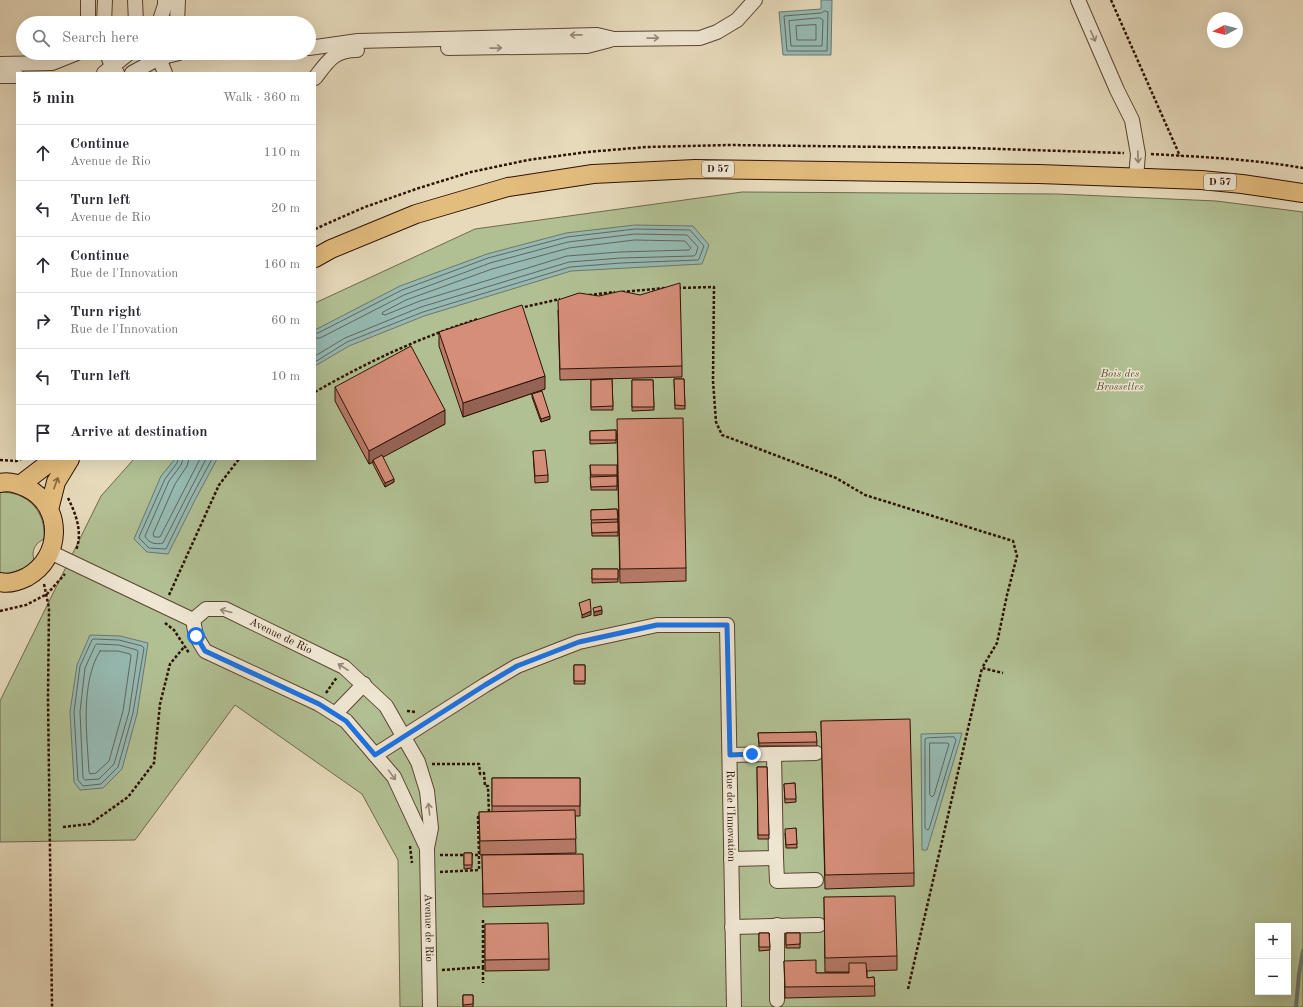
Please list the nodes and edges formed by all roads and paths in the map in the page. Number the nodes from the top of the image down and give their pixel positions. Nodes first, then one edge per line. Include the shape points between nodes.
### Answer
1 (88, 0) edge
2 (105, 0) edge
3 (135, 0) edge
4 (164, 0) edge
5 (178, 0) edge
6 (755, 0) edge
7 (1078, 0) edge
8 (1111, 0) edge
9 (89, 16) edge
10 (104, 16) edge
11 (136, 16) edge
12 (161, 16) edge
13 (177, 16) edge
14 (614, 39) junction
15 (316, 47) edge
16 (60, 60) edge
17 (109, 60) edge
18 (122, 60) edge
19 (153, 60) edge
20 (161, 60) edge
21 (0, 64) edge
22 (111, 71) edge
23 (134, 72) edge
24 (165, 72) edge
25 (0, 76) edge
26 (16, 76) edge
27 (316, 77) edge
28 (1180, 156) dead end
29 (1136, 178) junction
30 (1303, 193) edge
31 (316, 257) edge
32 (667, 288) edge
33 (675, 288) edge
34 (583, 296) edge
35 (561, 299) edge
36 (516, 309) edge
37 (480, 319) edge
38 (316, 391) edge
39 (0, 460) edge
40 (18, 460) edge
41 (52, 460) edge
42 (69, 460) edge
43 (238, 460) edge
44 (6, 483) edge
45 (66, 494) dead end
46 (49, 510) junction
47 (50, 552) junction
48 (74, 554) dead end
49 (35, 572) junction
50 (67, 572) dead end
51 (1, 584) edge
52 (47, 594) junction
53 (169, 595) dead end
54 (0, 611) edge
55 (161, 620) dead end
56 (193, 620) junction
57 (184, 647) junction
58 (189, 653) dead end
59 (344, 666) junction
60 (982, 668) junction
61 (1003, 673) dead end
62 (364, 684) junction
63 (319, 704) junction
64 (335, 714) junction
65 (404, 737) junction
66 (816, 753) dead end
67 (774, 754) junction
68 (375, 755) junction
69 (730, 755) junction
70 (430, 764) dead end
71 (63, 827) dead end
72 (410, 845) dead end
73 (427, 848) junction
74 (440, 855) dead end
75 (479, 855) junction
76 (776, 858) junction
77 (731, 859) junction
78 (413, 866) dead end
79 (440, 872) dead end
80 (816, 880) dead end
81 (483, 920) dead end
82 (776, 925) junction
83 (819, 925) dead end
84 (732, 927) junction
85 (483, 967) junction
86 (441, 970) dead end
87 (483, 983) dead end
88 (908, 988) dead end
89 (777, 1000) dead end
90 (52, 1007) edge
91 (430, 1007) edge
92 (734, 1007) edge

1 - 9 street
2 - 10 street
3 - 11 street
4 - 12 street
5 - 13 street
14 -> 6 street via 700,38 717,32 737,20
7 -> 29 street via 1132,120 1138,154
8 - 28 path
14 -> 15 street via 597,35 358,41
27 -> 14 street via 330,57 348,50 587,46
16 - 21 street via 52,63
17 - 22 street
18 - 22 street
19 - 23 street
20 - 24 street
25 - 26 street
29 - 30 main road, D 57 via 1242,184
29 - 31 main road, D 57 via 703,169 593,174 508,187 416,214
32 - 34 path
33 - 60 path via 714,287 713,381 716,422 722,435 836,478 865,495 1013,541 1017,556 997,643
35 - 36 path
37 - 38 path via 389,353
39 - 40 path
41 - 44 main road
46 -> 42 main road via 56,482
43 - 53 path via 220,485
44 - 46 main road via 32,490
45 - 48 path via 78,521 79,542
46 - 47 main road via 54,526 54,544
47 - 49 main road via 47,560
47 - 56 street
49 - 51 main road via 20,580
49 - 52 path via 44,582
50 - 52 path
52 - 54 path via 26,605
52 - 90 path
55 - 57 path via 174,630
59 -> 56 street, Avenue de Rio via 225,609 206,609
56 - 63 street, Avenue de Rio via 196,636 205,651
57 - 58 path
57 - 71 path via 170,664 160,704 154,763 128,796 90,824
59 - 62 street, Avenue de Rio
59 - 63 path
60 - 61 path
60 - 88 path
62 - 64 street
62 - 65 street, Avenue de Rio via 386,706
63 - 64 street, Avenue de Rio
64 - 68 street, Avenue de Rio via 346,721
65 - 68 street
65 - 69 street, Rue de l'Innovation via 517,666 579,642 657,625 727,625
73 -> 65 street, Avenue de Rio via 431,828 427,791 418,762
66 - 67 street
67 - 69 street
67 - 76 street
68 -> 73 street, Avenue de Rio via 394,777
69 - 77 street, Rue de l'Innovation
70 - 75 path via 479,764 480,774 484,773 485,786 488,786 489,816 478,817
72 - 78 path
73 - 91 street, Avenue de Rio
74 - 75 path
75 - 79 path via 479,870
76 - 77 street
76 - 80 street via 777,881
77 - 84 street, Rue de l'Innovation
81 - 85 path
82 - 83 street
82 - 84 street
82 - 89 street
84 - 92 street, Rue de l'Innovation
85 - 86 path
85 - 87 path

